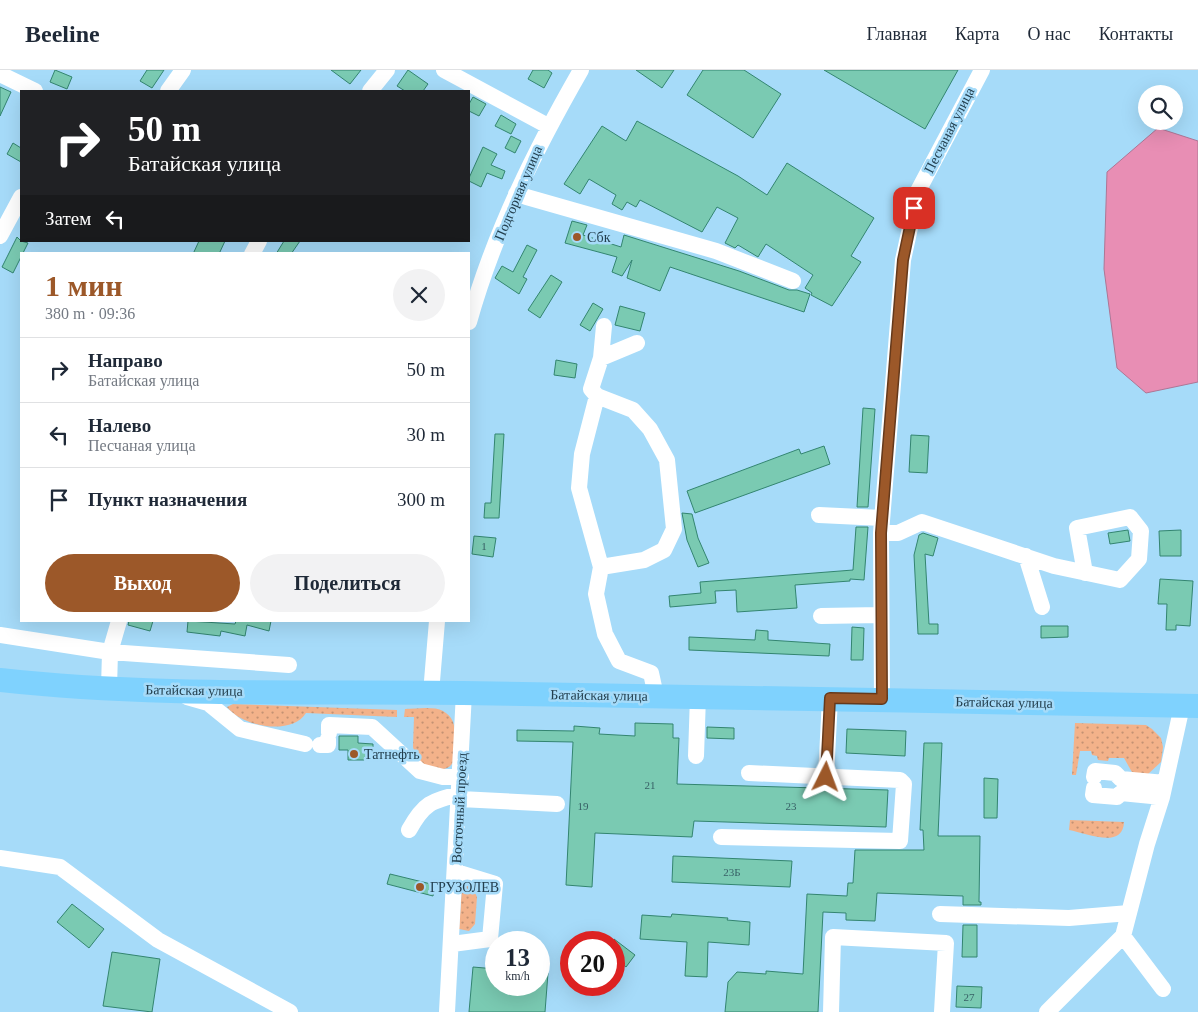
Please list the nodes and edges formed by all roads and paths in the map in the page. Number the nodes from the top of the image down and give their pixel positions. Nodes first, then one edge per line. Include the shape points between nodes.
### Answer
1 (183, 70) edge
2 (387, 70) edge
3 (444, 70) edge
4 (581, 70) edge
5 (982, 70) edge
6 (0, 74) edge
7 (33, 90) edge
8 (169, 90) edge
9 (371, 90) edge
10 (548, 126) junction
11 (516, 194) junction
12 (20, 198) edge
13 (0, 236) edge
14 (793, 281) dead end
15 (470, 319) edge
16 (604, 326) dead end
17 (637, 343) dead end
18 (601, 358) junction
19 (598, 396) junction
20 (818, 515) dead end
21 (881, 526) junction
22 (1026, 556) junction
23 (601, 568) junction
24 (1085, 572) junction
25 (1042, 608) dead end
26 (881, 615) junction
27 (821, 616) dead end
28 (119, 622) edge
29 (437, 622) edge
30 (0, 635) edge
31 (110, 652) junction
32 (289, 665) dead end
33 (0, 680) edge
34 (109, 688) junction
35 (161, 690) junction
36 (431, 693) junction
37 (464, 693) junction
38 (656, 696) junction
39 (698, 696) junction
40 (830, 698) junction
41 (882, 699) junction
42 (1190, 706) edge
43 (696, 756) dead end
44 (749, 773) dead end
45 (826, 777) junction
46 (461, 778) junction
47 (1164, 790) junction
48 (460, 796) junction
49 (557, 804) dead end
50 (409, 830) dead end
51 (721, 837) dead end
52 (0, 858) edge
53 (456, 872) junction
54 (1129, 913) junction
55 (940, 914) dead end
56 (1123, 936) junction
57 (452, 944) junction
58 (1163, 988) dead end
59 (290, 1012) edge
60 (448, 1012) edge
61 (830, 1012) edge
62 (942, 1012) edge
63 (1047, 1012) edge

1 - 8 street
2 - 9 street
3 - 10 street
4 - 10 street, Подгорная улица
5 - 21 street, Песчаная улица via 918,191 903,260
6 - 7 street
10 - 11 street, Подгорная улица
11 - 14 street via 716,251
11 - 15 street, Подгорная улица
12 - 13 street
16 - 18 street
17 - 18 street
18 - 19 street via 591,389
19 - 23 street via 582,454 580,488
19 - 23 street via 633,410 650,429 667,460 674,529 664,550 644,560
20 - 21 street
21 - 22 street via 898,533 922,522
21 - 26 street, Песчаная улица
22 - 24 street
22 - 25 street
23 - 38 street via 596,594 605,634 619,661 650,673
24 - 24 street via 1120,580 1139,559 1141,531 1130,517 1077,528
26 - 27 street
26 - 41 street, Песчаная улица
28 - 31 street
29 - 36 street
30 - 31 street
31 - 32 street
31 - 34 street
33 - 34 highway, Батайская улица
34 - 35 highway, Батайская улица
35 - 36 highway, Батайская улица
35 - 46 street via 208,703 240,729 321,740 329,724 372,727 420,771
36 - 37 highway, Батайская улица
37 - 38 highway, Батайская улица
37 - 46 street, Восточный проезд
38 - 39 highway, Батайская улица
39 - 40 highway, Батайская улица
39 - 43 street
40 - 41 highway, Батайская улица
40 - 45 street
41 - 42 highway, Батайская улица
42 - 47 street
44 - 45 street
45 - 51 street via 900,780 904,784 900,841
46 - 48 street, Восточный проезд
47 - 47 street via 1121,793 1117,797 1093,795 1095,771 1115,773 1121,779
47 - 54 street
48 - 49 street
48 - 50 street via 442,798 420,810
48 - 53 street, Восточный проезд
52 - 59 street via 60,867 158,940
53 - 57 street, Восточный проезд
53 - 57 street via 495,884 490,939
54 - 55 street via 1069,918
54 - 56 street
56 - 58 street
56 - 63 street
57 - 60 street, Восточный проезд
61 - 62 street via 833,937 946,943

